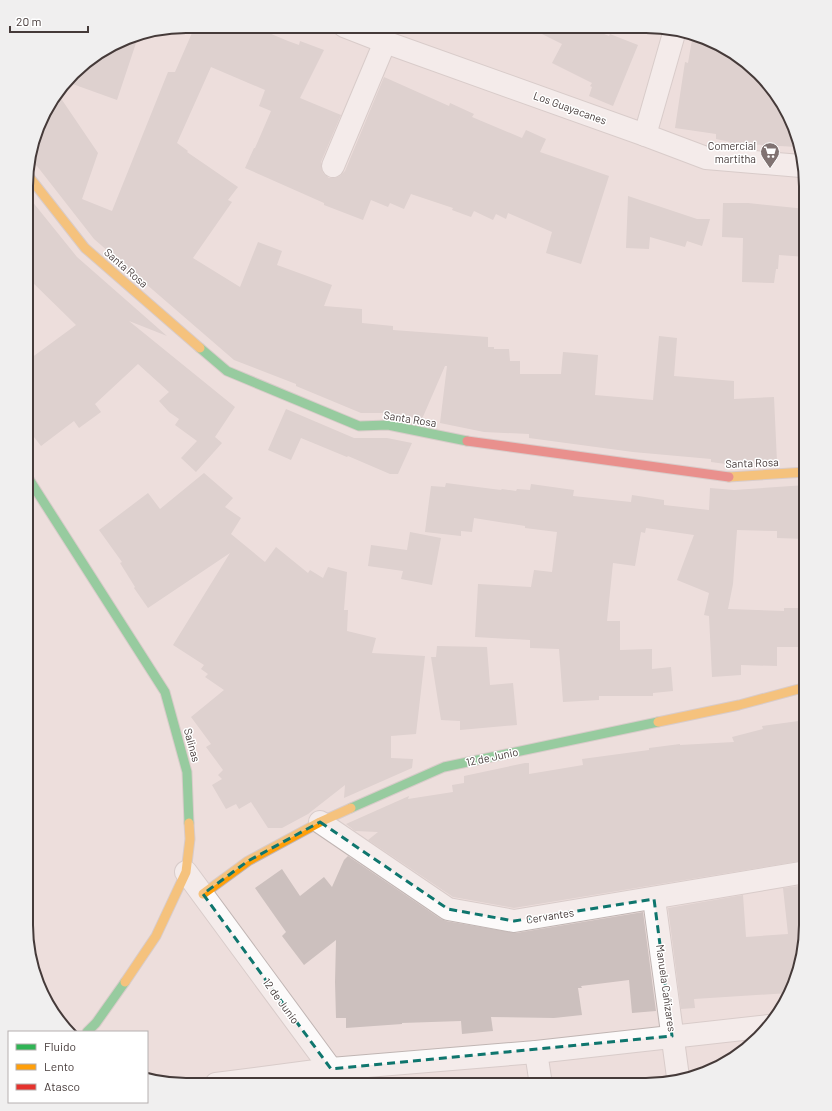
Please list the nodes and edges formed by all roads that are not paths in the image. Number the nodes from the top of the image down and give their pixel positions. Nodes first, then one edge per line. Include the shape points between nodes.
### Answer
1 (362, 33) edge
2 (673, 35) edge
3 (385, 42) junction
4 (645, 135) junction
5 (332, 166) dead end
6 (798, 166) edge
7 (33, 182) edge
8 (799, 473) edge
9 (33, 485) edge
10 (799, 688) edge
11 (320, 822) junction
12 (186, 872) junction
13 (799, 873) edge
14 (203, 894) junction
15 (654, 899) junction
16 (760, 1027) edge
17 (88, 1031) edge
18 (672, 1036) junction
19 (536, 1052) junction
20 (331, 1069) junction
21 (678, 1075) edge
22 (262, 1078) edge
23 (539, 1078) edge

1 - 3 street, Los Guayacanes
2 - 4 street
3 - 4 street, Los Guayacanes
3 - 5 street
4 - 6 street, Los Guayacanes via 706,158
7 - 8 street, Santa Rosa via 85,248 227,371 359,426 388,425 482,444 733,478
9 - 12 street, Salinas via 165,692 187,772 190,839
10 - 11 street, 12 de Junio via 739,705 444,767
11 - 14 street, 12 de Junio via 248,861
11 - 15 street, Cervantes via 448,909 514,921
12 - 14 street, 12 de Junio
12 - 17 street, Salinas via 156,936
13 - 15 street, Cervantes
14 - 20 street, 12 de Junio
15 - 18 street, Manuela Cañizares
16 - 18 street
18 - 19 street
18 - 21 street, Manuela Cañizares
19 - 20 street
19 - 23 street
20 - 22 street

